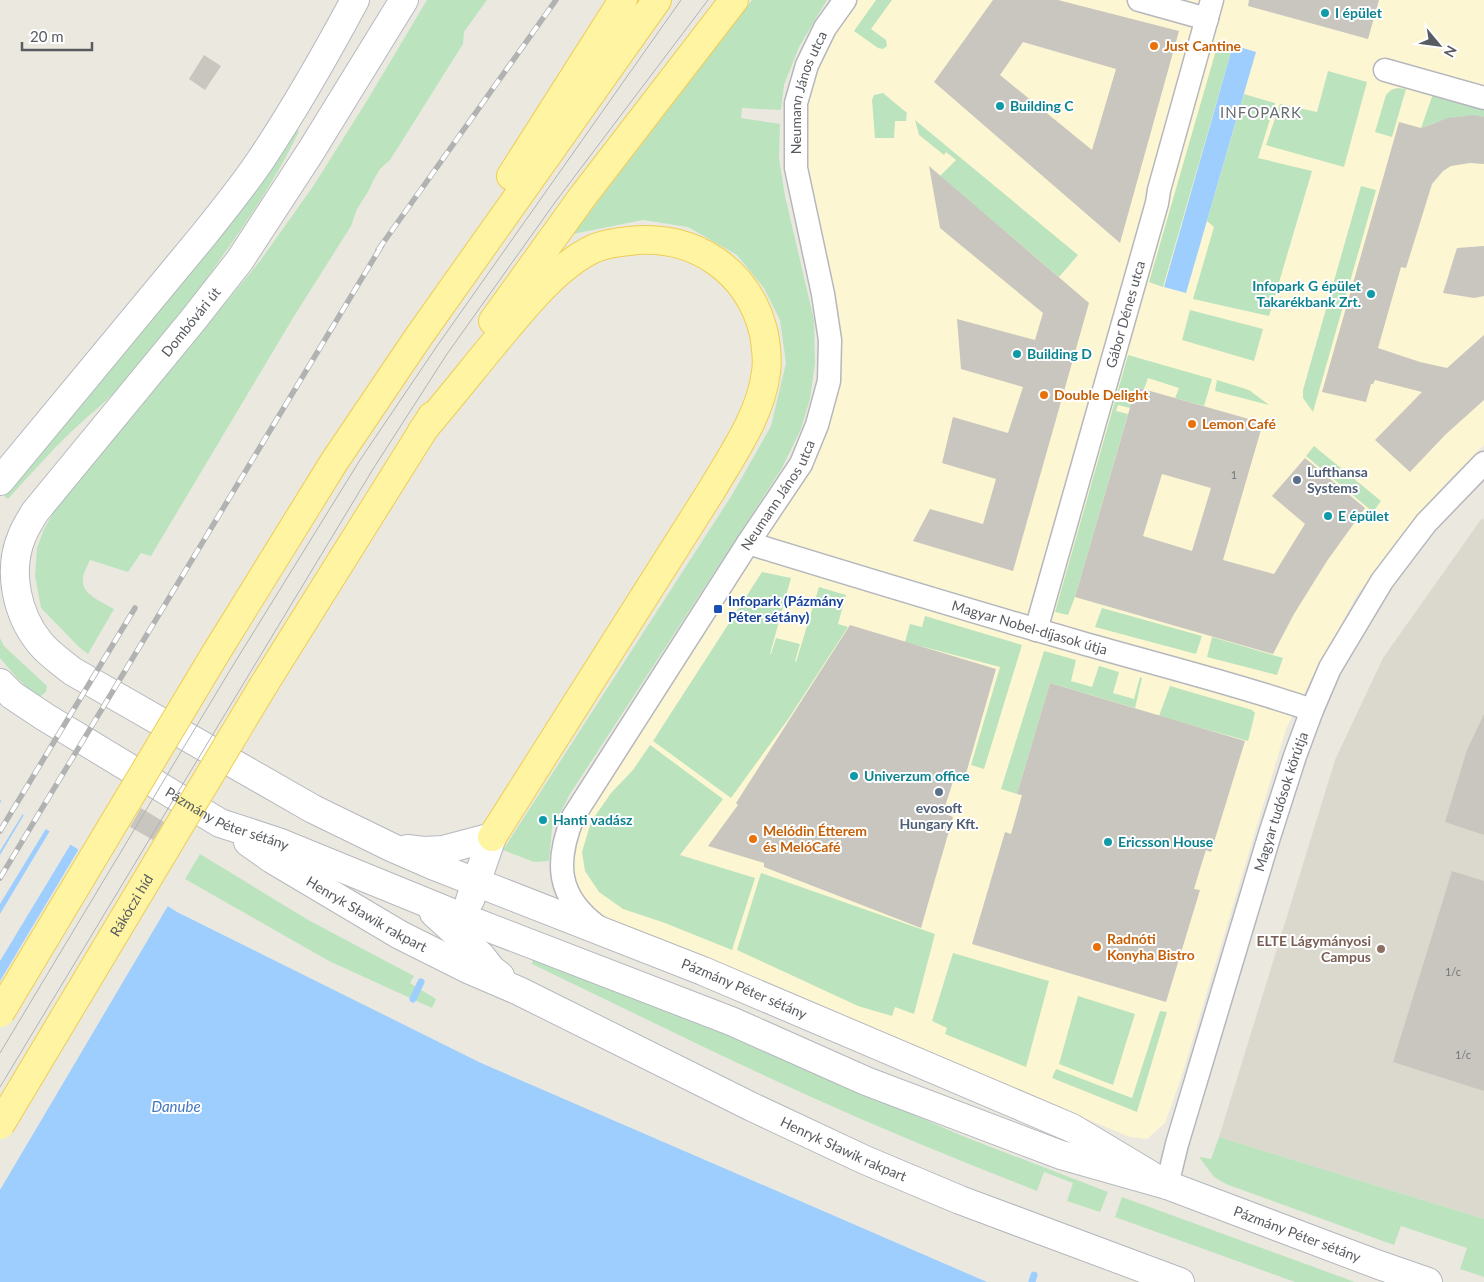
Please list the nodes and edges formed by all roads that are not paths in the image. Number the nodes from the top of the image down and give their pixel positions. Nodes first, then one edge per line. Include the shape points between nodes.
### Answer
1 (355, 0) edge
2 (390, 0) edge
3 (404, 0) edge
4 (623, 0) edge
5 (657, 0) edge
6 (734, 0) edge
7 (845, 0) edge
8 (1140, 0) edge
9 (1210, 10) edge
10 (382, 35) junction
11 (1384, 70) dead end
12 (1484, 98) edge
13 (417, 339) junction
14 (422, 431) junction
15 (1484, 463) edge
16 (0, 481) edge
17 (748, 543) junction
18 (1036, 630) junction
19 (40, 643) joint
20 (0, 683) edge
21 (1312, 710) junction
22 (313, 809) junction
23 (220, 823) junction
24 (492, 837) junction
25 (394, 848) junction
26 (475, 882) junction
27 (419, 900) junction
28 (469, 920) junction
29 (611, 936) junction
30 (481, 956) junction
31 (519, 991) junction
32 (0, 1014) edge
33 (0, 1125) edge
34 (1167, 1185) junction
35 (1180, 1282) edge
36 (1428, 1282) edge

1 - 16 main road via 304,93 261,160 202,237
2 - 10 main road
3 - 10 main road, Dombóvári út
4 - 13 main road via 501,192
5 - 13 main road
6 - 14 main road via 527,272
7 - 17 street, Neumann János utca via 825,28 807,65 796,103 796,168 823,294 830,340 829,381 817,425 800,464
8 - 9 street
9 - 18 street, Gábor Dénes utca
10 - 19 main road, Dombóvári út via 240,260 34,512 21,537 15,559 15,581 19,602
11 - 12 street
13 - 32 main road, bridge via 334,462 214,656
14 - 24 main road via 550,280 575,259 597,247 641,239 660,240 696,250 712,258 738,281 761,324 766,346 763,390 742,437
14 - 33 main road, Rákóczi híd, bridge via 263,686
15 - 21 street, Magyar tudósok körútja via 1426,523 1382,581 1330,668
17 - 18 street, Magyar Nobel-díjasok útja
17 - 29 street, Neumann János utca via 573,817 566,835 562,880 575,905
18 - 21 street, Magyar Nobel-díjasok útja
19 - 22 main road, Pázmány Péter sétány via 72,671
20 - 23 main road, Pázmány Péter sétány via 12,695
21 - 34 street, Magyar tudósok körútja via 1269,837
22 - 25 main road, Pázmány Péter sétány
22 - 27 main road, Pázmány Péter sétány
23 - 27 main road, Pázmány Péter sétány via 278,842
23 - 31 main road, Henryk Sławik rakpart via 272,859 400,935
24 - 25 main road via 443,850
24 - 26 main road
25 - 26 main road, Pázmány Péter sétány
26 - 28 main road
26 - 29 main road, Pázmány Péter sétány
27 - 28 main road, Pázmány Péter sétány
27 - 30 main road, Henryk Sławik rakpart
28 - 30 main road via 471,938
28 - 34 main road, Pázmány Péter sétány via 731,1021 866,1081 1061,1155
29 - 34 main road, Pázmány Péter sétány via 703,971 1072,1128
30 - 31 main road, Henryk Sławik rakpart via 491,969
31 - 35 main road, Henryk Sławik rakpart via 695,1080 865,1160 968,1203
34 - 36 main road, Pázmány Péter sétány

